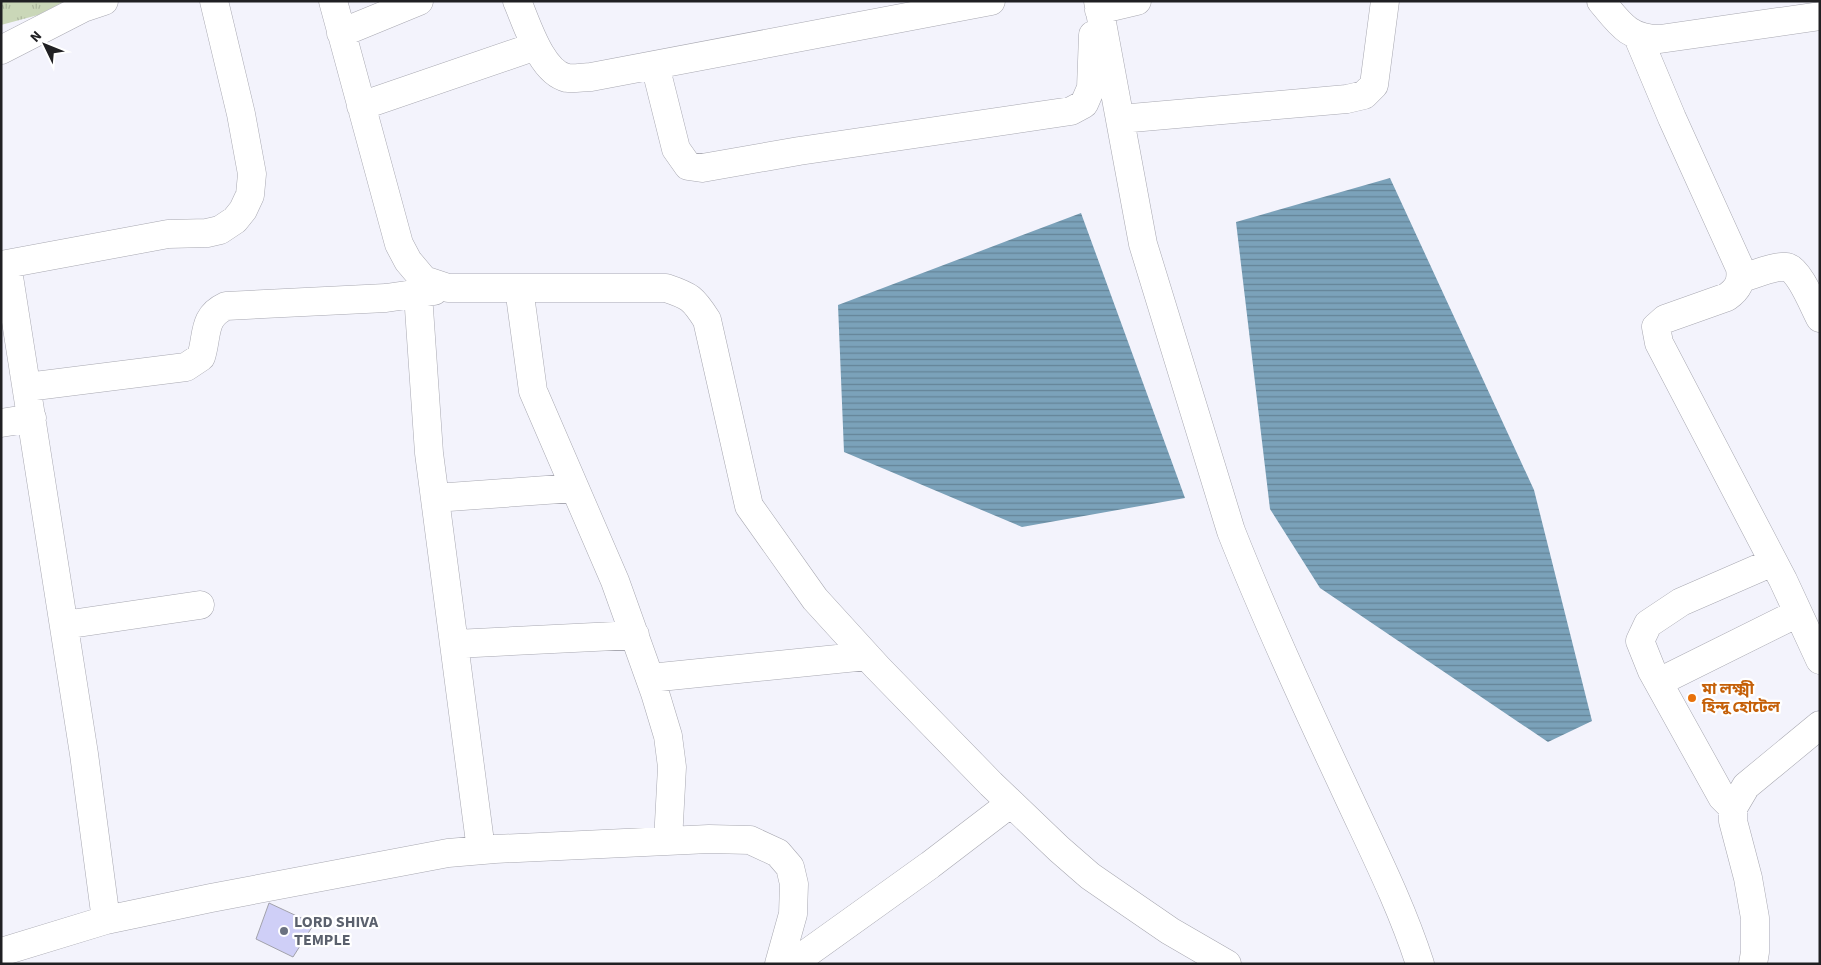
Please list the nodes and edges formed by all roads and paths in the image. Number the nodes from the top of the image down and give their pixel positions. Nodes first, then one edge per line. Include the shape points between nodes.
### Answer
1 (104, 1) edge
2 (214, 1) edge
3 (332, 1) edge
4 (419, 1) edge
5 (517, 1) edge
6 (991, 1) edge
7 (1137, 1) edge
8 (1385, 1) edge
9 (1601, 1) edge
10 (1097, 4) edge
11 (1820, 16) edge
12 (341, 33) junction
13 (1638, 37) junction
14 (536, 46) junction
15 (1, 50) edge
16 (655, 64) junction
17 (361, 106) junction
18 (1120, 119) junction
19 (4, 265) edge
20 (1742, 278) junction
21 (448, 288) junction
22 (520, 288) junction
23 (418, 294) junction
24 (1820, 318) edge
25 (9, 331) edge
26 (27, 387) junction
27 (32, 418) junction
28 (1, 423) edge
29 (574, 488) junction
30 (435, 498) junction
31 (1773, 562) junction
32 (200, 605) dead end
33 (1798, 613) junction
34 (64, 625) junction
35 (635, 635) junction
36 (455, 644) junction
37 (867, 656) junction
38 (1820, 660) edge
39 (650, 678) junction
40 (1659, 682) junction
41 (1820, 725) edge
42 (1012, 803) junction
43 (1733, 808) junction
44 (668, 841) junction
45 (481, 850) junction
46 (106, 920) junction
47 (1, 953) edge
48 (20, 964) edge
49 (779, 964) edge
50 (792, 964) edge
51 (1227, 964) edge
52 (1420, 964) edge
53 (1753, 964) edge

1 - 15 street via 83,8
2 - 19 street via 252,174 250,195 236,220 220,230 207,233 168,234
3 - 12 street
4 - 12 street
5 - 14 street
6 - 16 street
7 - 10 street
8 - 18 street via 1378,69 1374,84 1364,95
9 - 13 street via 1628,31
10 - 16 street via 1091,88 1084,104 1070,111 702,168 688,166 676,149
10 - 18 street
11 - 13 street via 1660,39
12 - 17 street
13 - 20 street
14 - 16 street via 551,70 567,78 591,77
14 - 17 street
17 - 21 street via 399,244 424,280
18 - 52 street via 1143,244 1231,531 1314,722 1395,896
19 - 25 street
20 - 24 street via 1788,267 1801,281
20 - 31 street via 1735,291 1727,297 1664,319 1656,327 1656,334
21 - 22 street
21 - 23 street
22 - 29 street via 533,391
22 - 37 street via 666,288 687,295 700,308 707,320 749,506 814,599
23 - 26 street via 226,306 209,319 201,357 186,368
23 - 30 street via 427,434
25 - 26 street
26 - 27 street
27 - 28 street
27 - 34 street
29 - 30 street
29 - 35 street
30 - 36 street
31 - 33 street
31 - 40 street via 1681,602 1648,624 1640,641
32 - 34 street
33 - 38 street
33 - 40 street
34 - 46 street
35 - 36 street
35 - 39 street
36 - 45 street
37 - 39 street
37 - 42 street
39 - 44 street via 668,736 672,767
40 - 43 street via 1722,797
41 - 43 street via 1746,786
42 - 50 street
42 - 51 street via 1090,876 1170,931
43 - 53 street via 1733,822 1756,918
44 - 45 street
44 - 49 street via 750,840 778,853 790,866 794,884 793,914
45 - 46 street via 448,853
46 - 47 street
47 - 48 street

